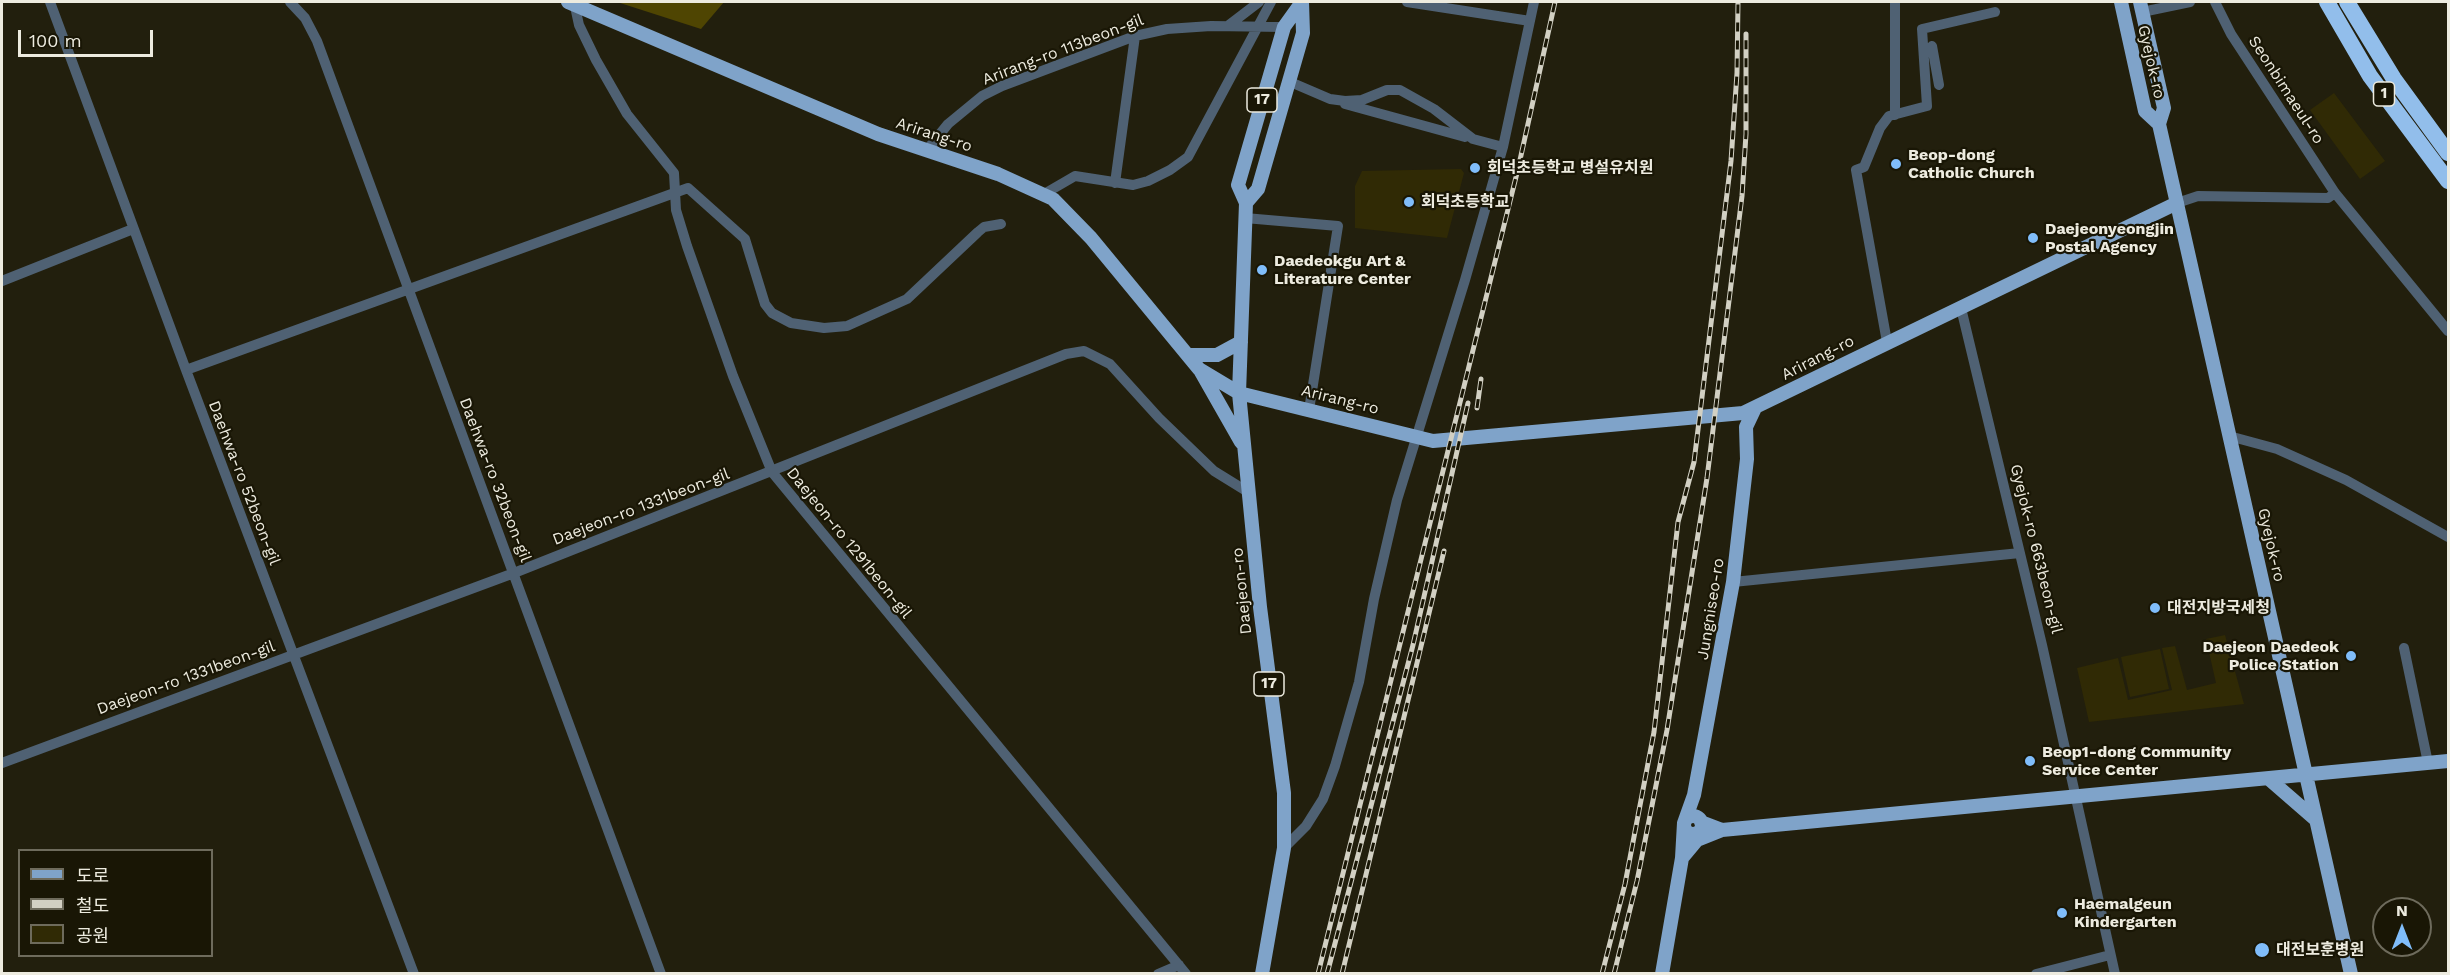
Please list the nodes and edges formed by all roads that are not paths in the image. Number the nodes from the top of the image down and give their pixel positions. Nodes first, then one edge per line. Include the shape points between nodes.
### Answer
1 (50, 2) edge
2 (290, 2) edge
3 (572, 2) edge
4 (1258, 2) edge
5 (1271, 2) edge
6 (1302, 2) edge
7 (1407, 2) edge
8 (1534, 2) edge
9 (1895, 2) edge
10 (2121, 2) edge
11 (2190, 2) edge
12 (2215, 2) edge
13 (2327, 2) edge
14 (2347, 2) edge
15 (2141, 7) edge
16 (1995, 12) dead end
17 (1530, 21) junction
18 (1229, 26) junction
19 (1258, 26) junction
20 (1284, 27) junction
21 (1136, 36) junction
22 (1932, 46) dead end
23 (1288, 81) junction
24 (1938, 85) dead end
25 (1330, 99) junction
26 (1896, 115) junction
27 (2158, 124) junction
28 (1473, 139) junction
29 (1503, 147) junction
30 (927, 150) junction
31 (2448, 153) edge
32 (2448, 181) edge
33 (1115, 183) junction
34 (674, 193) junction
35 (2335, 193) junction
36 (1044, 194) junction
37 (1246, 203) junction
38 (2177, 203) junction
39 (1245, 218) junction
40 (1002, 224) dead end
41 (133, 229) junction
42 (2, 281) edge
43 (408, 291) junction
44 (1961, 308) junction
45 (2448, 331) edge
46 (1241, 342) junction
47 (1887, 342) junction
48 (1188, 355) junction
49 (1199, 369) junction
50 (186, 370) junction
51 (1239, 393) junction
52 (1755, 408) junction
53 (1309, 410) junction
54 (1729, 414) junction
55 (1746, 427) junction
56 (2229, 436) junction
57 (1418, 437) junction
58 (1244, 447) junction
59 (772, 472) junction
60 (1248, 492) junction
61 (2448, 537) edge
62 (2020, 553) junction
63 (514, 573) junction
64 (1733, 582) junction
65 (2404, 648) dead end
66 (293, 654) junction
67 (2448, 761) edge
68 (2, 763) edge
69 (2428, 763) junction
70 (2307, 774) junction
71 (2269, 779) junction
72 (1695, 798) junction
73 (2074, 798) junction
74 (2316, 819) junction
75 (1695, 826) junction
76 (1717, 830) junction
77 (1284, 848) junction
78 (1685, 855) junction
79 (2110, 955) junction
80 (1182, 969) edge
81 (414, 974) edge
82 (661, 974) edge
83 (1158, 974) edge
84 (1262, 974) edge
85 (1662, 974) edge
86 (2036, 974) edge
87 (2115, 974) edge
88 (2351, 974) edge

1 - 41 street, Daehwa-ro 52beon-gil
2 - 43 street, Daehwa-ro 32beon-gil via 305,18 317,42
3 - 30 main road, Arirang-ro via 867,129
3 - 34 street, Daejeon-ro 1291beon-gil via 596,60 627,114 674,173
4 - 18 street
5 - 19 street
6 - 20 main road, Daejeon-ro / 17
6 - 23 main road, Daejeon-ro / 17 via 1303,33
7 - 17 street
8 - 17 street
9 - 26 street
10 - 27 main road, Gyejok-ro via 2145,111
11 - 15 street
12 - 35 street, Seonbimaeul-ro via 2231,34
13 - 32 highway, 1 via 2370,76
14 - 31 highway, 1 via 2394,79
15 - 27 main road, Gyejok-ro via 2164,108
16 - 26 street via 1922,29 1927,106
17 - 29 street
18 - 19 street, Arirang-ro 113beon-gil
18 - 21 street, Arirang-ro 113beon-gil via 1167,29
19 - 20 street, Arirang-ro 113beon-gil
19 - 33 street via 1188,156 1148,181 1133,185
20 - 37 main road, Daejeon-ro / 17 via 1238,185
21 - 30 street, Arirang-ro 113beon-gil via 982,96 948,124
21 - 33 street
22 - 24 street
23 - 25 street
23 - 37 main road, Daejeon-ro / 17 via 1258,189
25 - 28 street
25 - 28 street via 1362,100 1387,90 1400,90 1434,109
26 - 47 street via 1889,116 1880,128 1864,166 1856,170
27 - 38 main road, Gyejok-ro
28 - 29 street
29 - 57 street
30 - 36 main road, Arirang-ro
33 - 36 street via 1075,176
34 - 40 street via 688,188 745,239 765,304 772,312 791,323 824,328 847,326 908,299 984,227
34 - 43 street
34 - 59 street, Daejeon-ro 1291beon-gil via 687,246
35 - 38 street via 2328,198 2198,196
35 - 45 street, Seonbimaeul-ro
36 - 48 main road, Arirang-ro via 1069,213
37 - 39 main road, Daejeon-ro / 17
38 - 44 main road, Arirang-ro
38 - 56 main road, Gyejok-ro
39 - 46 main road, Daejeon-ro / 17
39 - 53 street via 1338,226
41 - 42 street
41 - 50 street, Daehwa-ro 52beon-gil
43 - 50 street
43 - 63 street, Daehwa-ro 32beon-gil
44 - 47 main road, Arirang-ro
44 - 62 street, Gyejok-ro 663beon-gil
46 - 48 main road via 1217,355
46 - 51 main road, Daejeon-ro / 17
47 - 52 main road, Arirang-ro
48 - 49 main road, Arirang-ro
49 - 51 main road, Arirang-ro
49 - 58 main road
50 - 66 street, Daehwa-ro 52beon-gil
51 - 53 main road, Arirang-ro
51 - 58 main road, Daejeon-ro / 17
52 - 54 main road, Arirang-ro
52 - 55 main road, Jungniseo-ro
53 - 57 main road, Arirang-ro
54 - 55 main road
54 - 57 main road, Arirang-ro via 1433,441
55 - 64 main road, Jungniseo-ro via 1747,459
56 - 61 street via 2277,449 2346,480
56 - 70 main road, Gyejok-ro
57 - 77 street via 1397,500 1359,682 1335,766 1323,799 1306,826
58 - 60 main road, Daejeon-ro / 17
59 - 60 street, Daejeon-ro 1331beon-gil via 1065,354 1084,351 1110,364 1214,471
59 - 63 street, Daejeon-ro 1331beon-gil
59 - 80 street, Daejeon-ro 1291beon-gil
60 - 77 main road, Daejeon-ro / 17 via 1284,793
62 - 64 street
62 - 73 street, Gyejok-ro 663beon-gil
63 - 66 street, Daejeon-ro 1331beon-gil
63 - 82 street, Daehwa-ro 32beon-gil
64 - 72 main road, Jungniseo-ro
65 - 69 street
66 - 68 street, Daejeon-ro 1331beon-gil
66 - 81 street, Daehwa-ro 52beon-gil
67 - 69 main road
69 - 70 main road
70 - 71 main road
70 - 74 main road, Gyejok-ro
71 - 73 main road
71 - 74 main road
72 - 75 main road, Jungniseo-ro
72 - 76 main road via 1699,810
73 - 76 main road
73 - 79 street, Gyejok-ro 663beon-gil
74 - 88 main road, Gyejok-ro
75 - 76 main road
75 - 78 main road, Jungniseo-ro
76 - 78 main road via 1697,840
77 - 84 main road, Daejeon-ro / 17
78 - 85 main road
79 - 86 street
79 - 87 street, Gyejok-ro 663beon-gil
80 - 83 street

